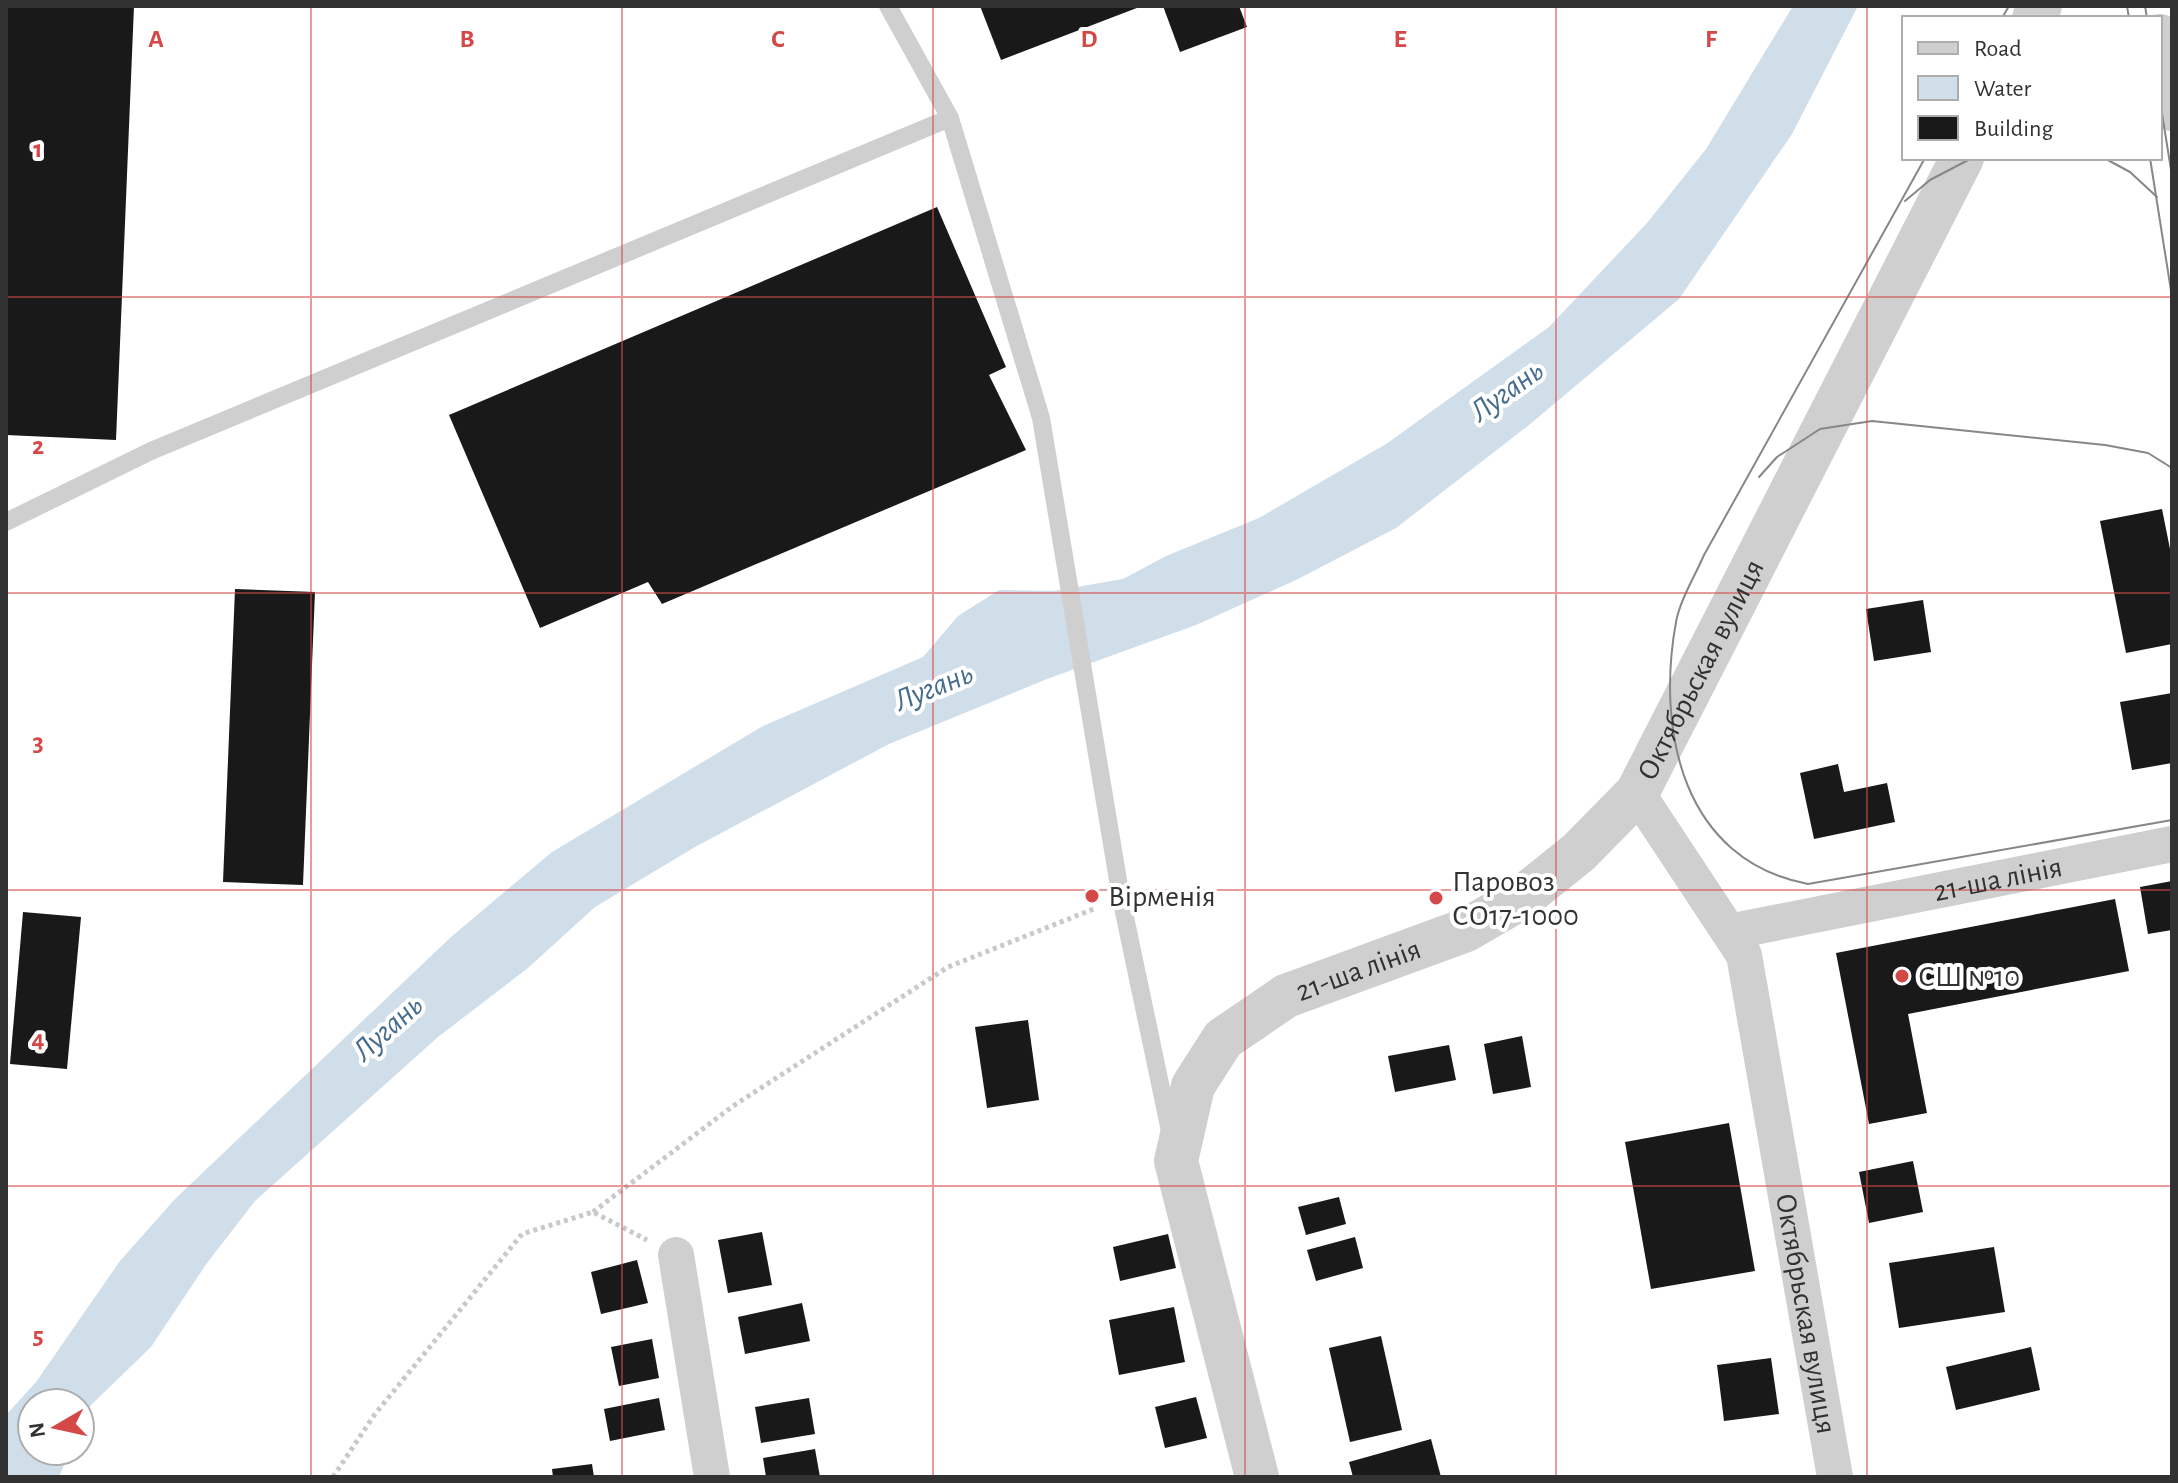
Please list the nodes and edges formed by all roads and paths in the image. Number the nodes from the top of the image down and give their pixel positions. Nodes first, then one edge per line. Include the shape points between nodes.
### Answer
1 (888, 6) edge
2 (2162, 48) edge
3 (2172, 109) edge
4 (950, 118) junction
5 (1961, 160) edge
6 (6, 522) edge
7 (1637, 793) junction
8 (2172, 844) edge
9 (1121, 898) junction
10 (1729, 932) junction
11 (1176, 1161) junction
12 (593, 1212) junction
13 (676, 1255) joint
14 (333, 1477) edge
15 (712, 1477) edge
16 (1257, 1477) edge
17 (1835, 1477) edge

1 - 4 lane
2 - 3 street
4 - 6 lane via 151,451
4 - 9 lane via 1041,418
5 - 7 street, Октябрьская вулиця
7 - 10 street, Октябрьская вулиця
7 - 11 street, 21-ша лінія via 1579,852 1523,897 1466,930 1286,996 1223,1039 1193,1086
8 - 10 street, 21-ша лінія
9 - 11 lane
9 - 12 path via 948,967 733,1106
10 - 17 street, Октябрьская вулиця via 1744,955
11 - 16 street
12 - 13 path
12 - 14 path via 522,1234 375,1414
13 - 15 street

